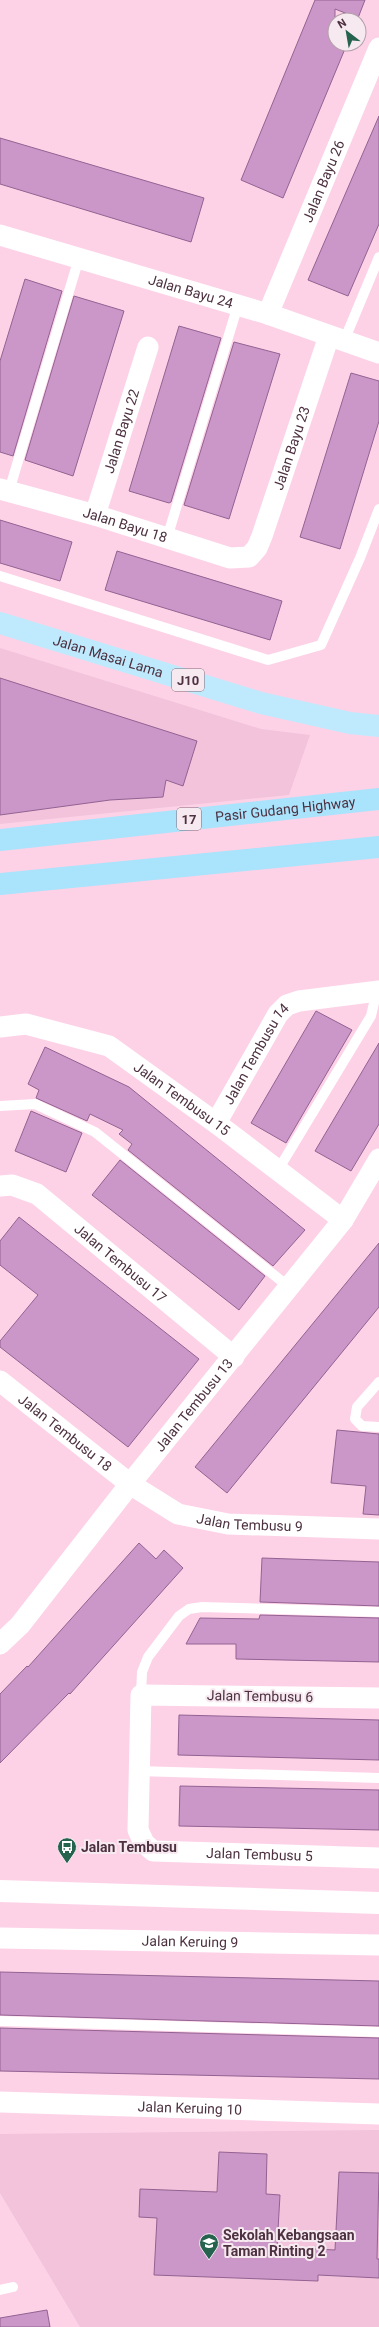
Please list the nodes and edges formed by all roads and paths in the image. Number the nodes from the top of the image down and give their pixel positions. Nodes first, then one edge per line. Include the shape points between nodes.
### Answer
1 (379, 48) edge
2 (0, 235) edge
3 (379, 257) edge
4 (79, 258) junction
5 (238, 305) junction
6 (268, 314) junction
7 (337, 339) junction
8 (148, 347) dead end
9 (379, 353) edge
10 (4, 490) edge
11 (379, 509) edge
12 (95, 515) junction
13 (167, 538) junction
14 (249, 557) joint
15 (0, 576) edge
16 (0, 623) edge
17 (379, 726) edge
18 (379, 799) edge
19 (0, 840) edge
20 (379, 847) edge
21 (0, 884) edge
22 (375, 992) edge
23 (0, 1026) edge
24 (0, 1106) edge
25 (216, 1123) junction
26 (379, 1159) edge
27 (278, 1170) junction
28 (0, 1186) edge
29 (343, 1220) junction
30 (289, 1288) junction
31 (234, 1357) junction
32 (0, 1381) edge
33 (379, 1382) edge
34 (379, 1427) edge
35 (130, 1484) junction
36 (379, 1529) edge
37 (379, 1612) edge
38 (0, 1644) edge
39 (141, 1695) junction
40 (379, 1698) edge
41 (138, 1771) junction
42 (379, 1778) edge
43 (379, 1858) edge
44 (0, 1891) edge
45 (379, 1903) edge
46 (0, 1938) edge
47 (379, 1945) edge
48 (0, 2021) edge
49 (379, 2032) edge
50 (0, 2102) edge
51 (379, 2114) edge
52 (13, 2288) dead end
53 (0, 2290) edge

1 - 6 street, Jalan Bayu 26
2 - 4 street, Jalan Bayu 24
3 - 7 lane
4 - 5 street, Jalan Bayu 24
4 - 10 lane
5 - 6 street, Jalan Bayu 24
5 - 13 lane
6 - 7 street, Jalan Bayu 24
7 - 9 street, Jalan Bayu 24
7 - 14 street, Jalan Bayu 23 via 262,536 257,548
8 - 12 street, Jalan Bayu 22
10 - 12 street, Jalan Bayu 18
11 - 15 lane via 321,645 268,660
12 - 13 street, Jalan Bayu 18
13 - 14 street, Jalan Bayu 18 via 230,558
16 - 17 main road, Jalan Masai Lama / J10 via 261,703 350,723
18 - 19 highway, Pasir Gudang Highway / 17
20 - 21 highway
22 - 25 street, Jalan Tembusu 14 via 299,1001 287,1005 278,1014
22 - 27 lane via 371,1016
23 - 25 street, Jalan Tembusu 15 via 26,1024 109,1046
24 - 30 lane via 35,1104 95,1132
25 - 27 street, Jalan Tembusu 15
26 - 29 street, Jalan Tembusu 13
27 - 29 street, Jalan Tembusu 15
28 - 31 street, Jalan Tembusu 17 via 12,1185 37,1194
29 - 30 street, Jalan Tembusu 13
30 - 31 street, Jalan Tembusu 13
31 - 35 street, Jalan Tembusu 13
32 - 35 street, Jalan Tembusu 18
33 - 34 lane via 357,1406 355,1419 362,1426
35 - 36 street, Jalan Tembusu 9 via 178,1514 228,1524
35 - 38 street, Jalan Tembusu 13 via 20,1625
37 - 39 lane via 202,1607 189,1609 179,1616 148,1657 142,1672
39 - 40 street, Jalan Tembusu 6
39 - 41 street
41 - 42 lane
41 - 43 street, Jalan Tembusu 5 via 138,1830 144,1843 153,1851
44 - 45 street
46 - 47 street, Jalan Keruing 9
48 - 49 lane
50 - 51 street, Jalan Keruing 10
52 - 53 lane

